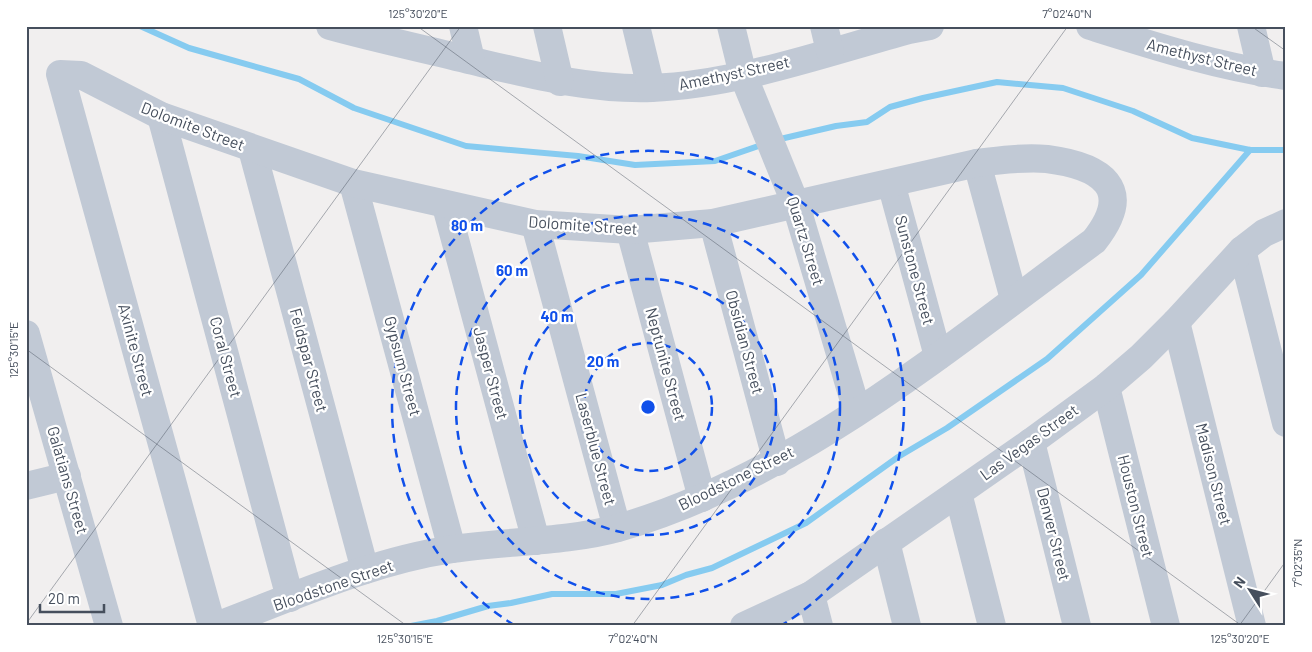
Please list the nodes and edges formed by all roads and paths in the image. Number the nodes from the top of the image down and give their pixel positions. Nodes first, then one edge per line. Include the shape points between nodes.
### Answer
1 (330, 26) edge
2 (463, 26) edge
3 (547, 26) edge
4 (636, 26) edge
5 (732, 26) edge
6 (1090, 26) edge
7 (1252, 26) edge
8 (916, 27) edge
9 (378, 33) edge
10 (1167, 38) edge
11 (827, 39) edge
12 (471, 60) junction
13 (60, 74) joint
14 (743, 75) junction
15 (1274, 75) edge
16 (560, 82) junction
17 (651, 88) junction
18 (161, 116) junction
19 (252, 149) junction
20 (977, 163) junction
21 (353, 183) junction
22 (892, 183) junction
23 (1112, 193) joint
24 (796, 204) junction
25 (446, 206) junction
26 (1286, 222) edge
27 (713, 223) junction
28 (535, 224) junction
29 (630, 230) junction
30 (1242, 250) junction
31 (1014, 299) junction
32 (1176, 322) junction
33 (26, 334) edge
34 (938, 356) junction
35 (1106, 387) junction
36 (857, 411) junction
37 (1286, 423) edge
38 (1031, 442) junction
39 (777, 462) junction
40 (67, 476) junction
41 (26, 486) edge
42 (958, 493) junction
43 (702, 498) junction
44 (617, 528) junction
45 (536, 541) junction
46 (886, 542) junction
47 (452, 549) junction
48 (365, 570) junction
49 (811, 594) junction
50 (290, 598) junction
51 (109, 626) edge
52 (212, 626) edge
53 (216, 626) edge
54 (744, 626) edge
55 (819, 626) edge
56 (907, 626) edge
57 (992, 626) edge
58 (1077, 626) edge
59 (1166, 626) edge
60 (1252, 626) edge

1 - 9 street, Amethyst Street
2 - 12 street
3 - 16 street
4 - 17 street
5 - 14 street, Quartz Street
6 - 10 street, Amethyst Street
7 - 15 street
8 - 11 street, Amethyst Street
9 - 12 street, Amethyst Street
10 - 15 street, Amethyst Street
11 - 14 street, Amethyst Street
12 - 16 street, Amethyst Street
13 - 18 street, Dolomite Street via 81,75
13 - 52 street, Axinite Street
14 - 17 street, Amethyst Street
14 - 24 street, Quartz Street
16 - 17 street, Amethyst Street
18 - 19 street, Dolomite Street
18 - 50 street, Coral Street
19 - 21 street, Dolomite Street
19 - 48 street, Feldspar Street
20 - 22 street, Dolomite Street
20 - 23 street, Dolomite Street via 1046,159 1072,164 1106,180
20 - 31 street
21 - 25 street, Dolomite Street
21 - 47 street, Gypsum Street
22 - 24 street, Dolomite Street
22 - 34 street, Sunstone Street
23 - 31 street, Bloodstone Street via 1113,209 1107,224 1094,240
24 - 27 street, Dolomite Street
24 - 36 street, Quartz Street
25 - 28 street, Dolomite Street
25 - 45 street, Jasper Street
26 - 30 street, Las Vegas Street via 1264,232
27 - 29 street, Dolomite Street
27 - 39 street, Obsidian Street
28 - 29 street, Dolomite Street
28 - 44 street, Laserblue Street
29 - 43 street, Neptunite Street
30 - 32 street, Las Vegas Street
30 - 37 street
31 - 34 street, Bloodstone Street
32 - 35 street, Las Vegas Street
32 - 60 street, Madison Street
33 - 40 street, Galatians Street
34 - 36 street, Bloodstone Street
35 - 38 street, Las Vegas Street
35 - 59 street, Houston Street
36 - 39 street, Bloodstone Street
38 - 42 street, Las Vegas Street
38 - 58 street, Denver Street
39 - 43 street, Bloodstone Street
40 - 41 street
40 - 51 street, Galatians Street
42 - 46 street, Las Vegas Street
42 - 57 street
43 - 44 street, Bloodstone Street
44 - 45 street, Bloodstone Street
45 - 47 street, Bloodstone Street
46 - 49 street, Las Vegas Street
46 - 56 street
47 - 48 street, Bloodstone Street
48 - 50 street, Bloodstone Street
49 - 54 street, Las Vegas Street
49 - 55 street
50 - 53 street, Bloodstone Street

